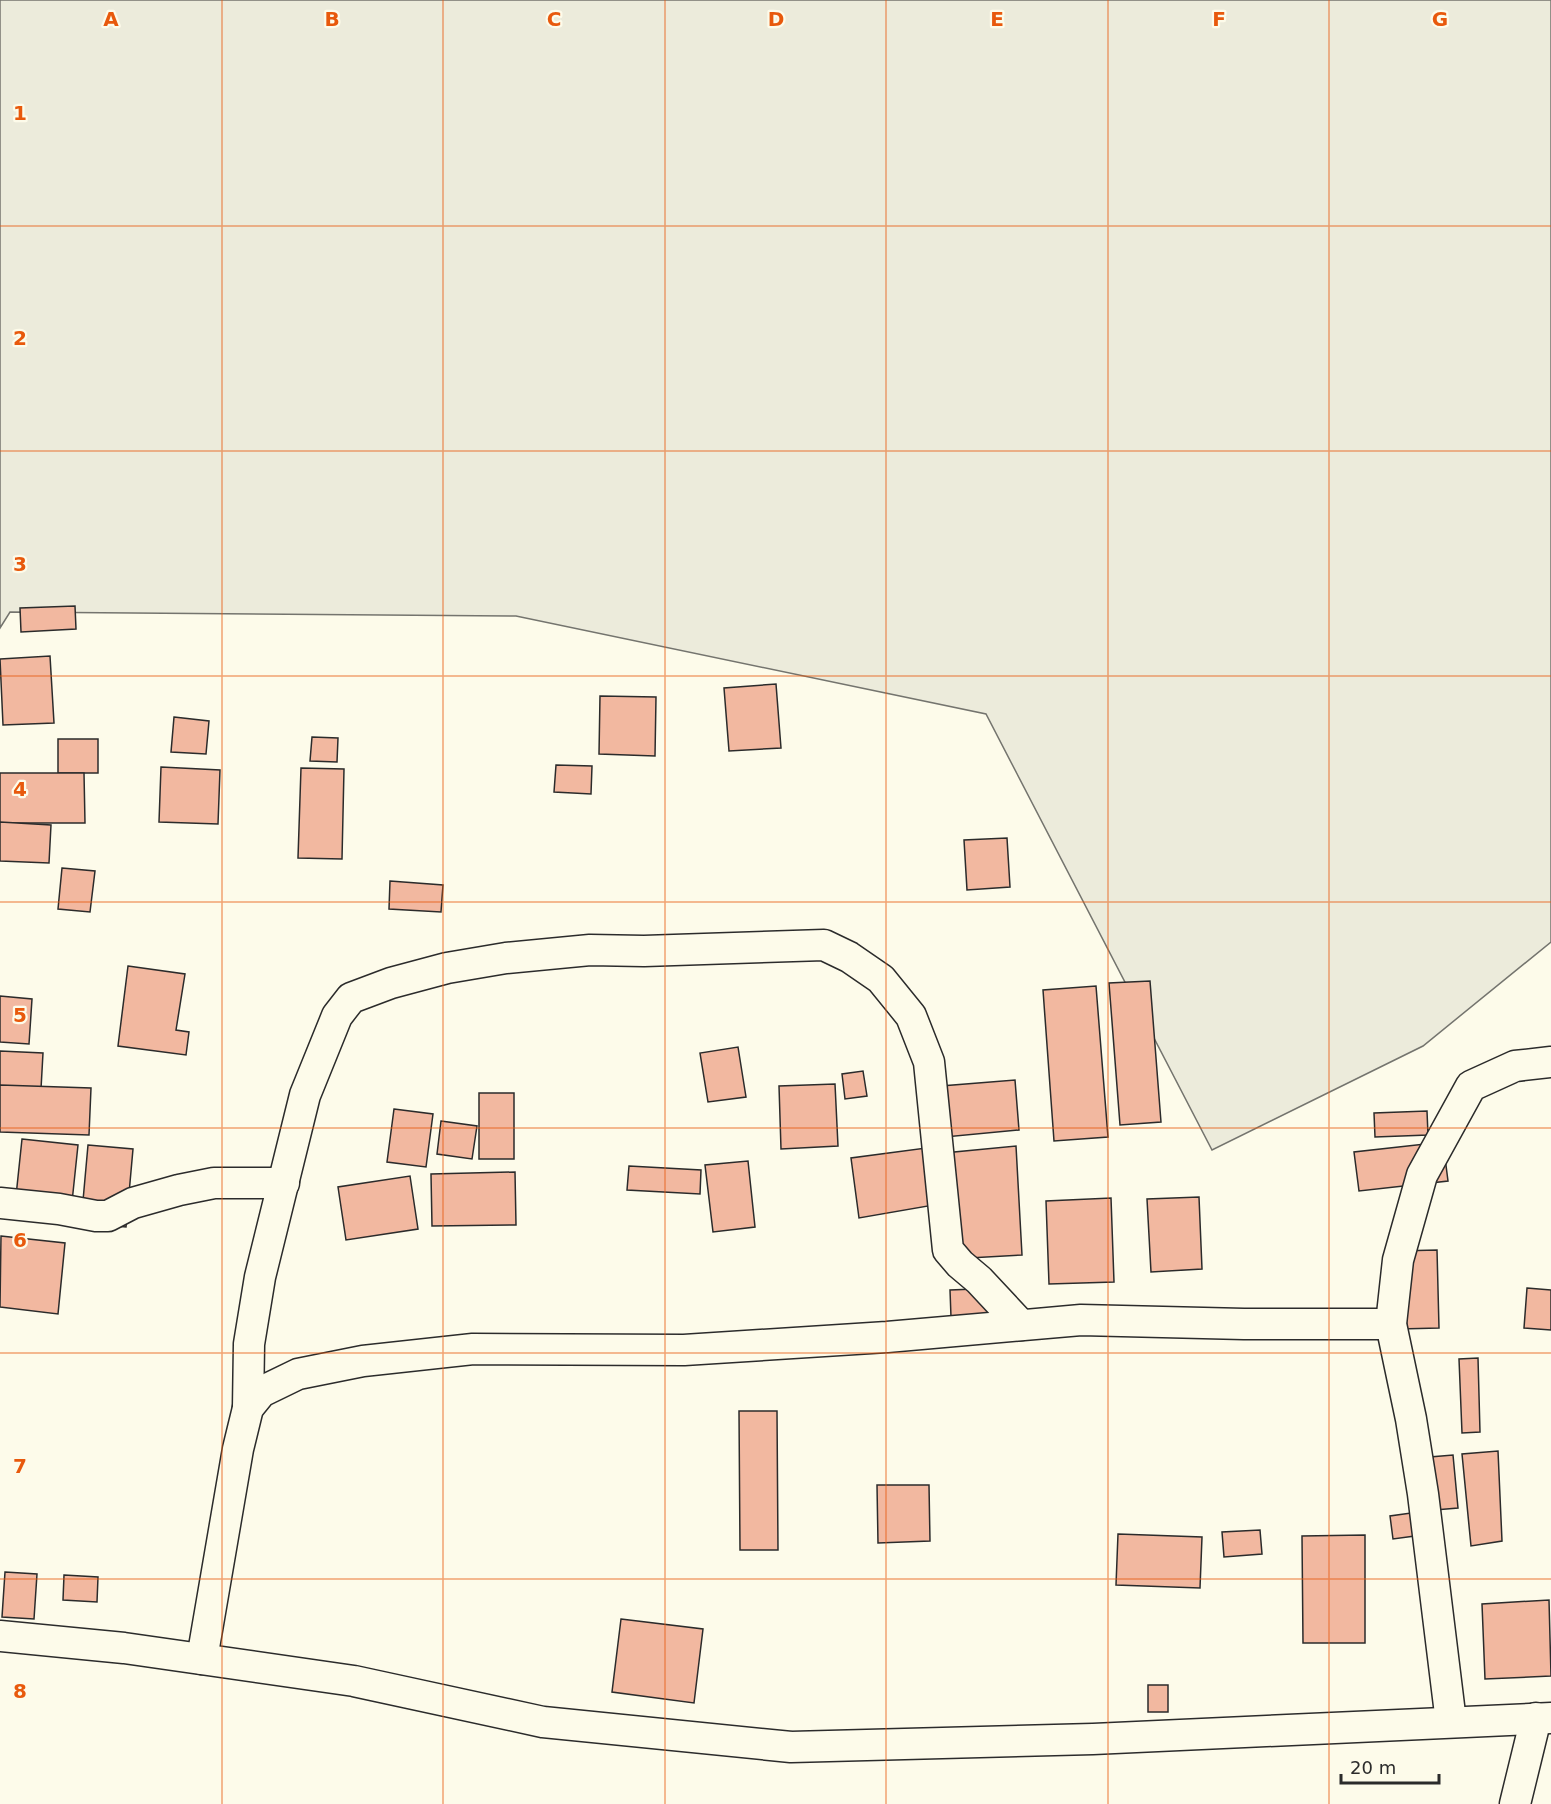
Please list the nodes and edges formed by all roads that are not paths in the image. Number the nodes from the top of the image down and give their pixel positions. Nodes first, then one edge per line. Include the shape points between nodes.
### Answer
1 (1551, 1062) edge
2 (284, 1183) junction
3 (0, 1203) edge
4 (1391, 1324) junction
5 (1021, 1325) junction
6 (248, 1408) junction
7 (0, 1636) edge
8 (202, 1659) junction
9 (1544, 1718) edge
10 (1451, 1722) junction
11 (1515, 1804) edge

1 - 4 street via 1515,1066 1471,1086 1422,1176 1398,1260
2 - 3 street via 214,1183 133,1203 108,1216
2 - 5 street via 304,1095 337,1016 351,998 447,968 506,958 590,950 824,945 882,979 911,1016 929,1062 948,1250
2 - 6 street via 260,1277 249,1344
4 - 5 street via 1081,1320
4 - 10 street via 1423,1494
5 - 6 street via 684,1350 473,1349 363,1361 298,1374 261,1392
6 - 8 street
7 - 8 street
8 - 10 street via 354,1681 543,1722 790,1747 1093,1739
9 - 10 street
9 - 11 street

